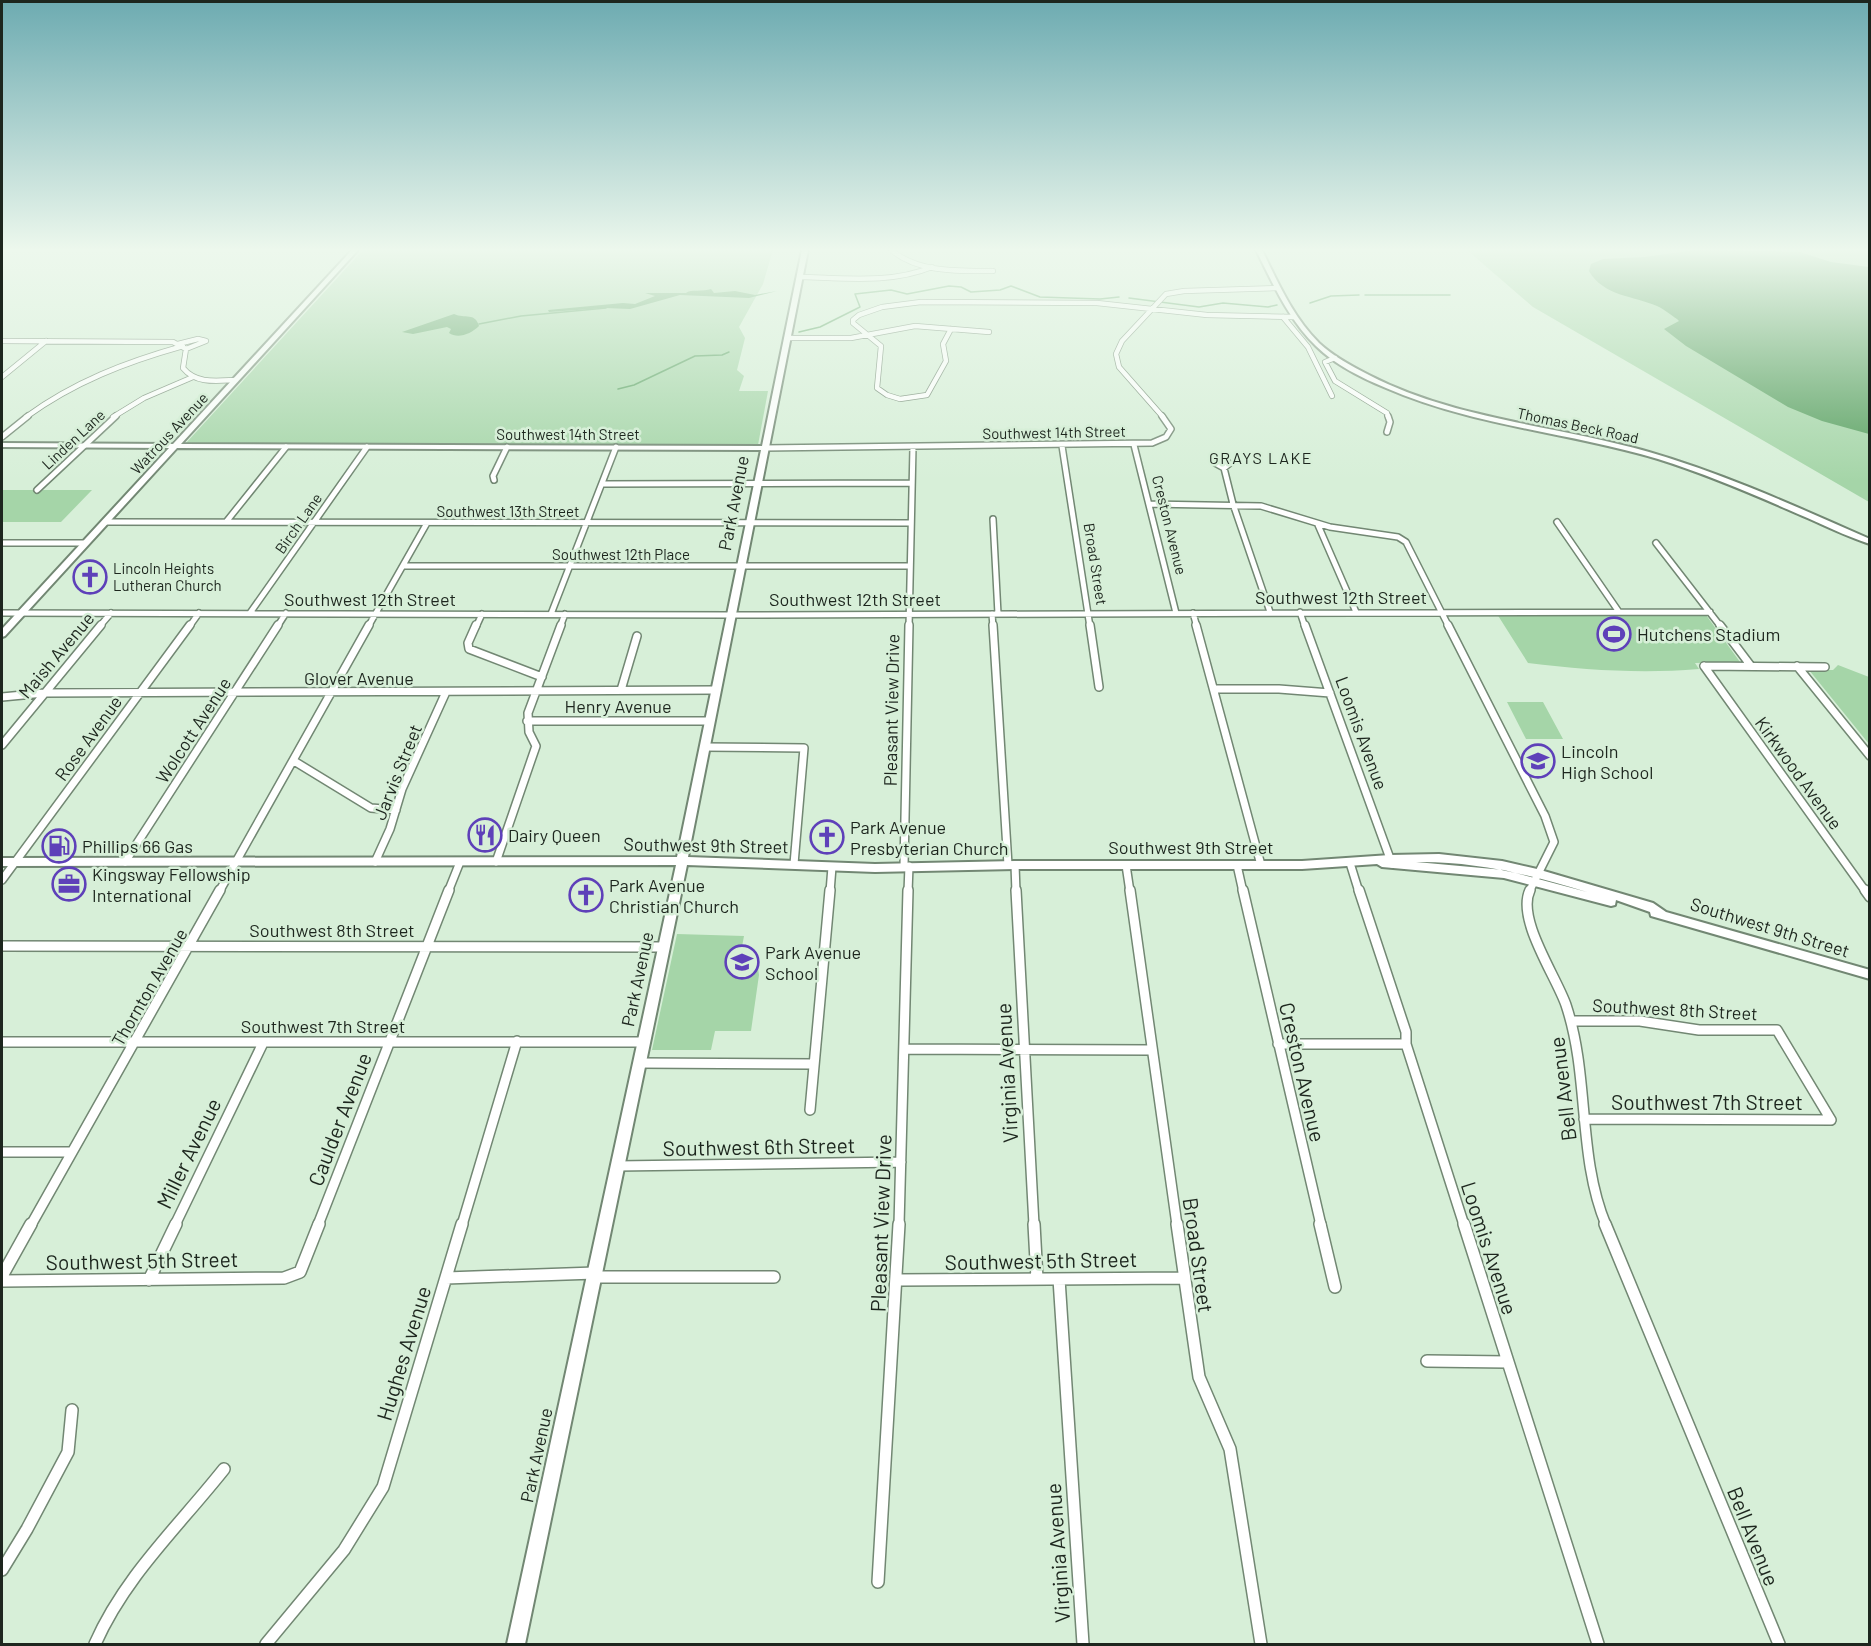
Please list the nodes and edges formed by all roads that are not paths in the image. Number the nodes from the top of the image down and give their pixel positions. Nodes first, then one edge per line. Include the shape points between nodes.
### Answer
1 (284, 327) edge
2 (790, 327) edge
3 (858, 327) edge
4 (1135, 327) edge
5 (1291, 327) edge
6 (1303, 327) edge
7 (951, 329) junction
8 (989, 332) dead end
9 (869, 335) junction
10 (788, 338) junction
11 (2, 341) edge
12 (46, 341) junction
13 (183, 346) junction
14 (1335, 358) junction
15 (2, 377) edge
16 (193, 377) junction
17 (235, 380) junction
18 (1332, 396) dead end
19 (1387, 432) dead end
20 (2, 437) edge
21 (2, 445) edge
22 (83, 445) junction
23 (1134, 445) junction
24 (176, 446) junction
25 (1062, 446) junction
26 (286, 447) junction
27 (367, 447) junction
28 (507, 447) junction
29 (616, 447) junction
30 (913, 447) junction
31 (764, 448) junction
32 (1224, 468) dead end
33 (494, 480) dead end
34 (912, 483) junction
35 (602, 484) junction
36 (757, 484) junction
37 (37, 490) dead end
38 (1149, 504) junction
39 (1233, 504) junction
40 (993, 519) dead end
41 (105, 522) junction
42 (226, 522) junction
43 (1557, 522) dead end
44 (313, 523) junction
45 (427, 523) junction
46 (587, 523) junction
47 (749, 523) junction
48 (911, 523) junction
49 (1318, 525) junction
50 (1869, 542) edge
51 (2, 543) edge
52 (85, 543) junction
53 (1656, 543) dead end
54 (403, 566) junction
55 (570, 566) junction
56 (910, 566) junction
57 (741, 567) junction
58 (1269, 612) junction
59 (1300, 612) junction
60 (1356, 612) junction
61 (1442, 612) junction
62 (1619, 612) junction
63 (1710, 612) junction
64 (2, 613) edge
65 (21, 613) junction
66 (111, 613) junction
67 (199, 613) junction
68 (250, 613) junction
69 (286, 613) junction
70 (1088, 613) junction
71 (1176, 613) junction
72 (1193, 613) junction
73 (376, 614) junction
74 (482, 614) junction
75 (552, 614) junction
76 (565, 614) junction
77 (909, 614) junction
78 (995, 614) junction
79 (731, 615) junction
80 (2, 634) edge
81 (637, 636) dead end
82 (1751, 666) junction
83 (1797, 666) junction
84 (1825, 667) dead end
85 (542, 677) junction
86 (1099, 687) dead end
87 (1214, 689) junction
88 (537, 690) junction
89 (621, 690) junction
90 (716, 690) junction
91 (446, 692) junction
92 (45, 693) junction
93 (139, 693) junction
94 (235, 693) junction
95 (331, 693) junction
96 (1330, 693) junction
97 (2, 697) edge
98 (527, 721) junction
99 (710, 721) junction
100 (2, 745) edge
101 (704, 747) junction
102 (1869, 756) edge
103 (294, 761) junction
104 (396, 810) junction
105 (682, 861) junction
106 (2, 862) edge
107 (15, 862) junction
108 (124, 862) junction
109 (375, 862) junction
110 (460, 862) junction
111 (496, 862) junction
112 (1391, 862) junction
113 (237, 863) junction
114 (1350, 863) junction
115 (794, 864) junction
116 (1012, 865) junction
117 (1125, 865) junction
118 (1237, 865) junction
119 (1260, 865) junction
120 (906, 866) junction
121 (832, 867) junction
122 (1535, 877) junction
123 (2, 880) edge
124 (1869, 897) edge
125 (2, 946) edge
126 (189, 946) junction
127 (426, 947) junction
128 (663, 947) junction
129 (1869, 975) edge
130 (1572, 1021) junction
131 (517, 1041) junction
132 (2, 1042) edge
133 (135, 1042) junction
134 (263, 1042) junction
135 (644, 1042) junction
136 (389, 1043) junction
137 (1278, 1044) junction
138 (1406, 1044) junction
139 (904, 1049) junction
140 (1025, 1050) junction
141 (1152, 1050) junction
142 (639, 1063) junction
143 (814, 1064) junction
144 (810, 1110) dead end
145 (1584, 1119) junction
146 (1831, 1120) joint
147 (2, 1152) edge
148 (72, 1152) junction
149 (901, 1162) junction
150 (617, 1166) junction
151 (594, 1275) junction
152 (2, 1276) edge
153 (774, 1277) dead end
154 (284, 1278) joint
155 (446, 1278) junction
156 (1185, 1278) junction
157 (1037, 1279) junction
158 (1059, 1279) junction
159 (149, 1280) junction
160 (898, 1280) junction
161 (2, 1281) edge
162 (1335, 1287) dead end
163 (1427, 1361) dead end
164 (1507, 1362) junction
165 (72, 1410) dead end
166 (224, 1469) dead end
167 (2, 1570) edge
168 (878, 1582) dead end
169 (95, 1644) edge
170 (266, 1644) edge
171 (516, 1644) edge
172 (1083, 1644) edge
173 (1261, 1644) edge
174 (1598, 1644) edge
175 (1779, 1644) edge

1 - 17 street, Watrous Avenue
2 - 10 street, Park Avenue
3 - 9 street
4 - 23 street, Southwest 14th Street via 1119,345 1116,358 1122,372 1170,426 1168,435 1152,443
5 - 18 street via 1308,347
6 - 14 street, Thomas Beck Road
7 - 8 street
7 - 9 street via 904,327
7 - 9 street via 943,344 946,361 935,386 929,394 912,399 886,396 877,388 881,346
9 - 10 street
10 - 31 street, Park Avenue
11 - 12 street
12 - 13 street via 164,341
12 - 15 street
13 - 16 street via 183,368
13 - 20 street via 80,382 39,405
14 - 19 street via 1325,362 1335,381 1387,413
14 - 50 street, Thomas Beck Road via 1391,388 1438,406 1675,462
16 - 17 street
16 - 22 street, Linden Lane via 120,412
17 - 24 street, Watrous Avenue
21 - 22 street, Southwest 14th Street
22 - 24 street, Southwest 14th Street
22 - 37 street, Linden Lane
23 - 25 street, Southwest 14th Street
23 - 38 street, Creston Avenue
24 - 26 street, Southwest 14th Street
24 - 41 street, Watrous Avenue
25 - 30 street, Southwest 14th Street
25 - 70 street, Broad Street
26 - 27 street, Southwest 14th Street
26 - 42 street
27 - 28 street, Southwest 14th Street
27 - 44 street, Birch Lane
28 - 29 street, Southwest 14th Street
28 - 33 street
29 - 31 street, Southwest 14th Street
29 - 35 street
30 - 31 street, Southwest 14th Street
30 - 34 street, Pleasant View Drive
31 - 36 street, Park Avenue
32 - 39 street
34 - 36 street
34 - 48 street, Pleasant View Drive
35 - 36 street
35 - 46 street
36 - 47 street, Park Avenue
38 - 39 street
38 - 71 street, Creston Avenue
39 - 49 street via 1268,507
39 - 58 street
40 - 78 street, Virginia Avenue
41 - 42 street, Southwest 13th Street
41 - 52 street, Watrous Avenue
42 - 44 street, Southwest 13th Street
43 - 62 street
44 - 45 street, Southwest 13th Street
44 - 68 street, Birch Lane
45 - 46 street, Southwest 13th Street
45 - 54 street, Thornton Avenue
46 - 47 street, Southwest 13th Street
46 - 55 street
47 - 48 street, Southwest 13th Street
47 - 57 street, Park Avenue
48 - 56 street, Pleasant View Drive
49 - 60 street
49 - 61 street, Bell Avenue via 1398,537 1406,542
51 - 52 street
52 - 65 street, Watrous Avenue
53 - 63 street
54 - 55 street, Southwest 12th Place
54 - 73 street, Thornton Avenue
55 - 57 street, Southwest 12th Place
55 - 75 street
56 - 57 street, Southwest 12th Place
56 - 77 street, Pleasant View Drive
57 - 79 street, Park Avenue
58 - 59 street, Southwest 12th Street
58 - 72 street, Southwest 12th Street
59 - 60 street, Southwest 12th Street
59 - 96 street, Loomis Avenue
60 - 61 street, Southwest 12th Street
61 - 62 street, Southwest 12th Street
61 - 122 street, Bell Avenue via 1545,816 1554,842
62 - 63 street, Southwest 12th Street
63 - 82 street
64 - 65 street, Southwest 12th Street
65 - 66 street, Southwest 12th Street
65 - 80 street, Watrous Avenue
66 - 67 street, Southwest 12th Street
66 - 92 street, Maish Avenue
67 - 68 street, Southwest 12th Street
67 - 93 street, Rose Avenue
68 - 69 street, Southwest 12th Street
69 - 73 street, Southwest 12th Street
69 - 94 street, Wolcott Avenue
70 - 71 street, Southwest 12th Street
70 - 78 street, Southwest 12th Street
70 - 86 street, Broad Street
71 - 72 street, Southwest 12th Street
72 - 87 street
73 - 74 street, Southwest 12th Street
73 - 95 street, Thornton Avenue
74 - 75 street, Southwest 12th Street
74 - 85 street via 468,643 470,649
75 - 76 street, Southwest 12th Street
76 - 79 street, Southwest 12th Street
76 - 85 street
77 - 78 street, Southwest 12th Street
77 - 79 street, Southwest 12th Street
77 - 120 street, Pleasant View Drive
78 - 116 street, Virginia Avenue
79 - 90 street, Park Avenue
81 - 89 street
82 - 83 street
82 - 124 street, Kirkwood Avenue via 1704,666
83 - 84 street
83 - 102 street
85 - 88 street
87 - 96 street
87 - 119 street
88 - 89 street, Glover Avenue
88 - 91 street, Glover Avenue
88 - 98 street
89 - 90 street, Glover Avenue
90 - 99 street, Park Avenue
91 - 95 street, Glover Avenue
91 - 104 street, Jarvis Street
92 - 93 street, Glover Avenue
92 - 97 street, Glover Avenue
92 - 100 street, Maish Avenue
93 - 94 street, Glover Avenue
93 - 107 street, Rose Avenue
94 - 95 street, Glover Avenue
94 - 108 street, Wolcott Avenue
95 - 103 street, Thornton Avenue
96 - 112 street, Loomis Avenue
98 - 99 street, Henry Avenue
98 - 111 street via 536,746
99 - 101 street, Park Avenue
101 - 105 street, Park Avenue
101 - 115 street via 805,750
103 - 104 street via 371,808
103 - 113 street, Thornton Avenue
104 - 109 street, Jarvis Street
105 - 111 street, Southwest 9th Street
105 - 115 street, Southwest 9th Street
105 - 128 street, Park Avenue
106 - 107 street, Southwest 9th Street
107 - 108 street, Southwest 9th Street
107 - 123 street, Rose Avenue
108 - 113 street, Southwest 9th Street
109 - 110 street, Southwest 9th Street
109 - 113 street, Southwest 9th Street
110 - 111 street, Southwest 9th Street
110 - 127 street, Caulder Avenue
112 - 114 street, Southwest 9th Street
112 - 122 street, Southwest 9th Street
113 - 126 street, Thornton Avenue
114 - 119 street, Southwest 9th Street
114 - 138 street, Loomis Avenue via 1406,1032
115 - 121 street, Southwest 9th Street
116 - 117 street, Southwest 9th Street
116 - 120 street, Southwest 9th Street
116 - 140 street, Virginia Avenue
117 - 118 street, Southwest 9th Street
117 - 141 street, Broad Street
118 - 119 street, Southwest 9th Street
118 - 137 street, Creston Avenue
120 - 121 street, Southwest 9th Street
120 - 139 street, Pleasant View Drive
121 - 143 street
122 - 129 street, Southwest 9th Street
122 - 130 street, Bell Avenue via 1526,902 1529,925
125 - 126 street, Southwest 8th Street
126 - 127 street, Southwest 8th Street
126 - 133 street, Thornton Avenue
127 - 128 street, Southwest 8th Street
127 - 136 street, Caulder Avenue
128 - 135 street, Park Avenue
130 - 145 street, Bell Avenue
130 - 146 street, Southwest 8th Street via 1640,1021 1700,1030 1777,1030
131 - 135 street, Southwest 7th Street
131 - 136 street, Southwest 7th Street
131 - 155 street, Hughes Avenue
132 - 133 street, Southwest 7th Street
133 - 134 street, Southwest 7th Street
133 - 148 street, Thornton Avenue
134 - 136 street, Southwest 7th Street
134 - 159 street, Miller Avenue
135 - 142 street, Park Avenue
136 - 154 street, Caulder Avenue via 303,1267 294,1276
137 - 138 street
137 - 162 street, Creston Avenue
138 - 164 street, Loomis Avenue
139 - 140 street
139 - 149 street, Pleasant View Drive
140 - 141 street
140 - 157 street, Virginia Avenue
141 - 156 street, Broad Street
142 - 143 street
142 - 150 street, Park Avenue
143 - 144 street
145 - 146 street, Southwest 7th Street
145 - 175 street, Bell Avenue via 1597,1204
147 - 148 street
148 - 152 street, Thornton Avenue
149 - 150 street, Southwest 6th Street
149 - 160 street, Pleasant View Drive
150 - 151 street, Park Avenue
151 - 153 street
151 - 155 street
151 - 171 street, Park Avenue
154 - 159 street, Southwest 5th Street
155 - 170 street, Hughes Avenue via 374,1506 346,1549
156 - 158 street, Southwest 5th Street
156 - 173 street, Broad Street via 1199,1377 1230,1449
157 - 158 street, Southwest 5th Street
157 - 160 street, Southwest 5th Street
158 - 172 street, Virginia Avenue
159 - 161 street, Southwest 5th Street
160 - 168 street, Pleasant View Drive
163 - 164 street
164 - 174 street, Loomis Avenue
165 - 167 street via 68,1452
166 - 169 street via 135,1572 117,1597

